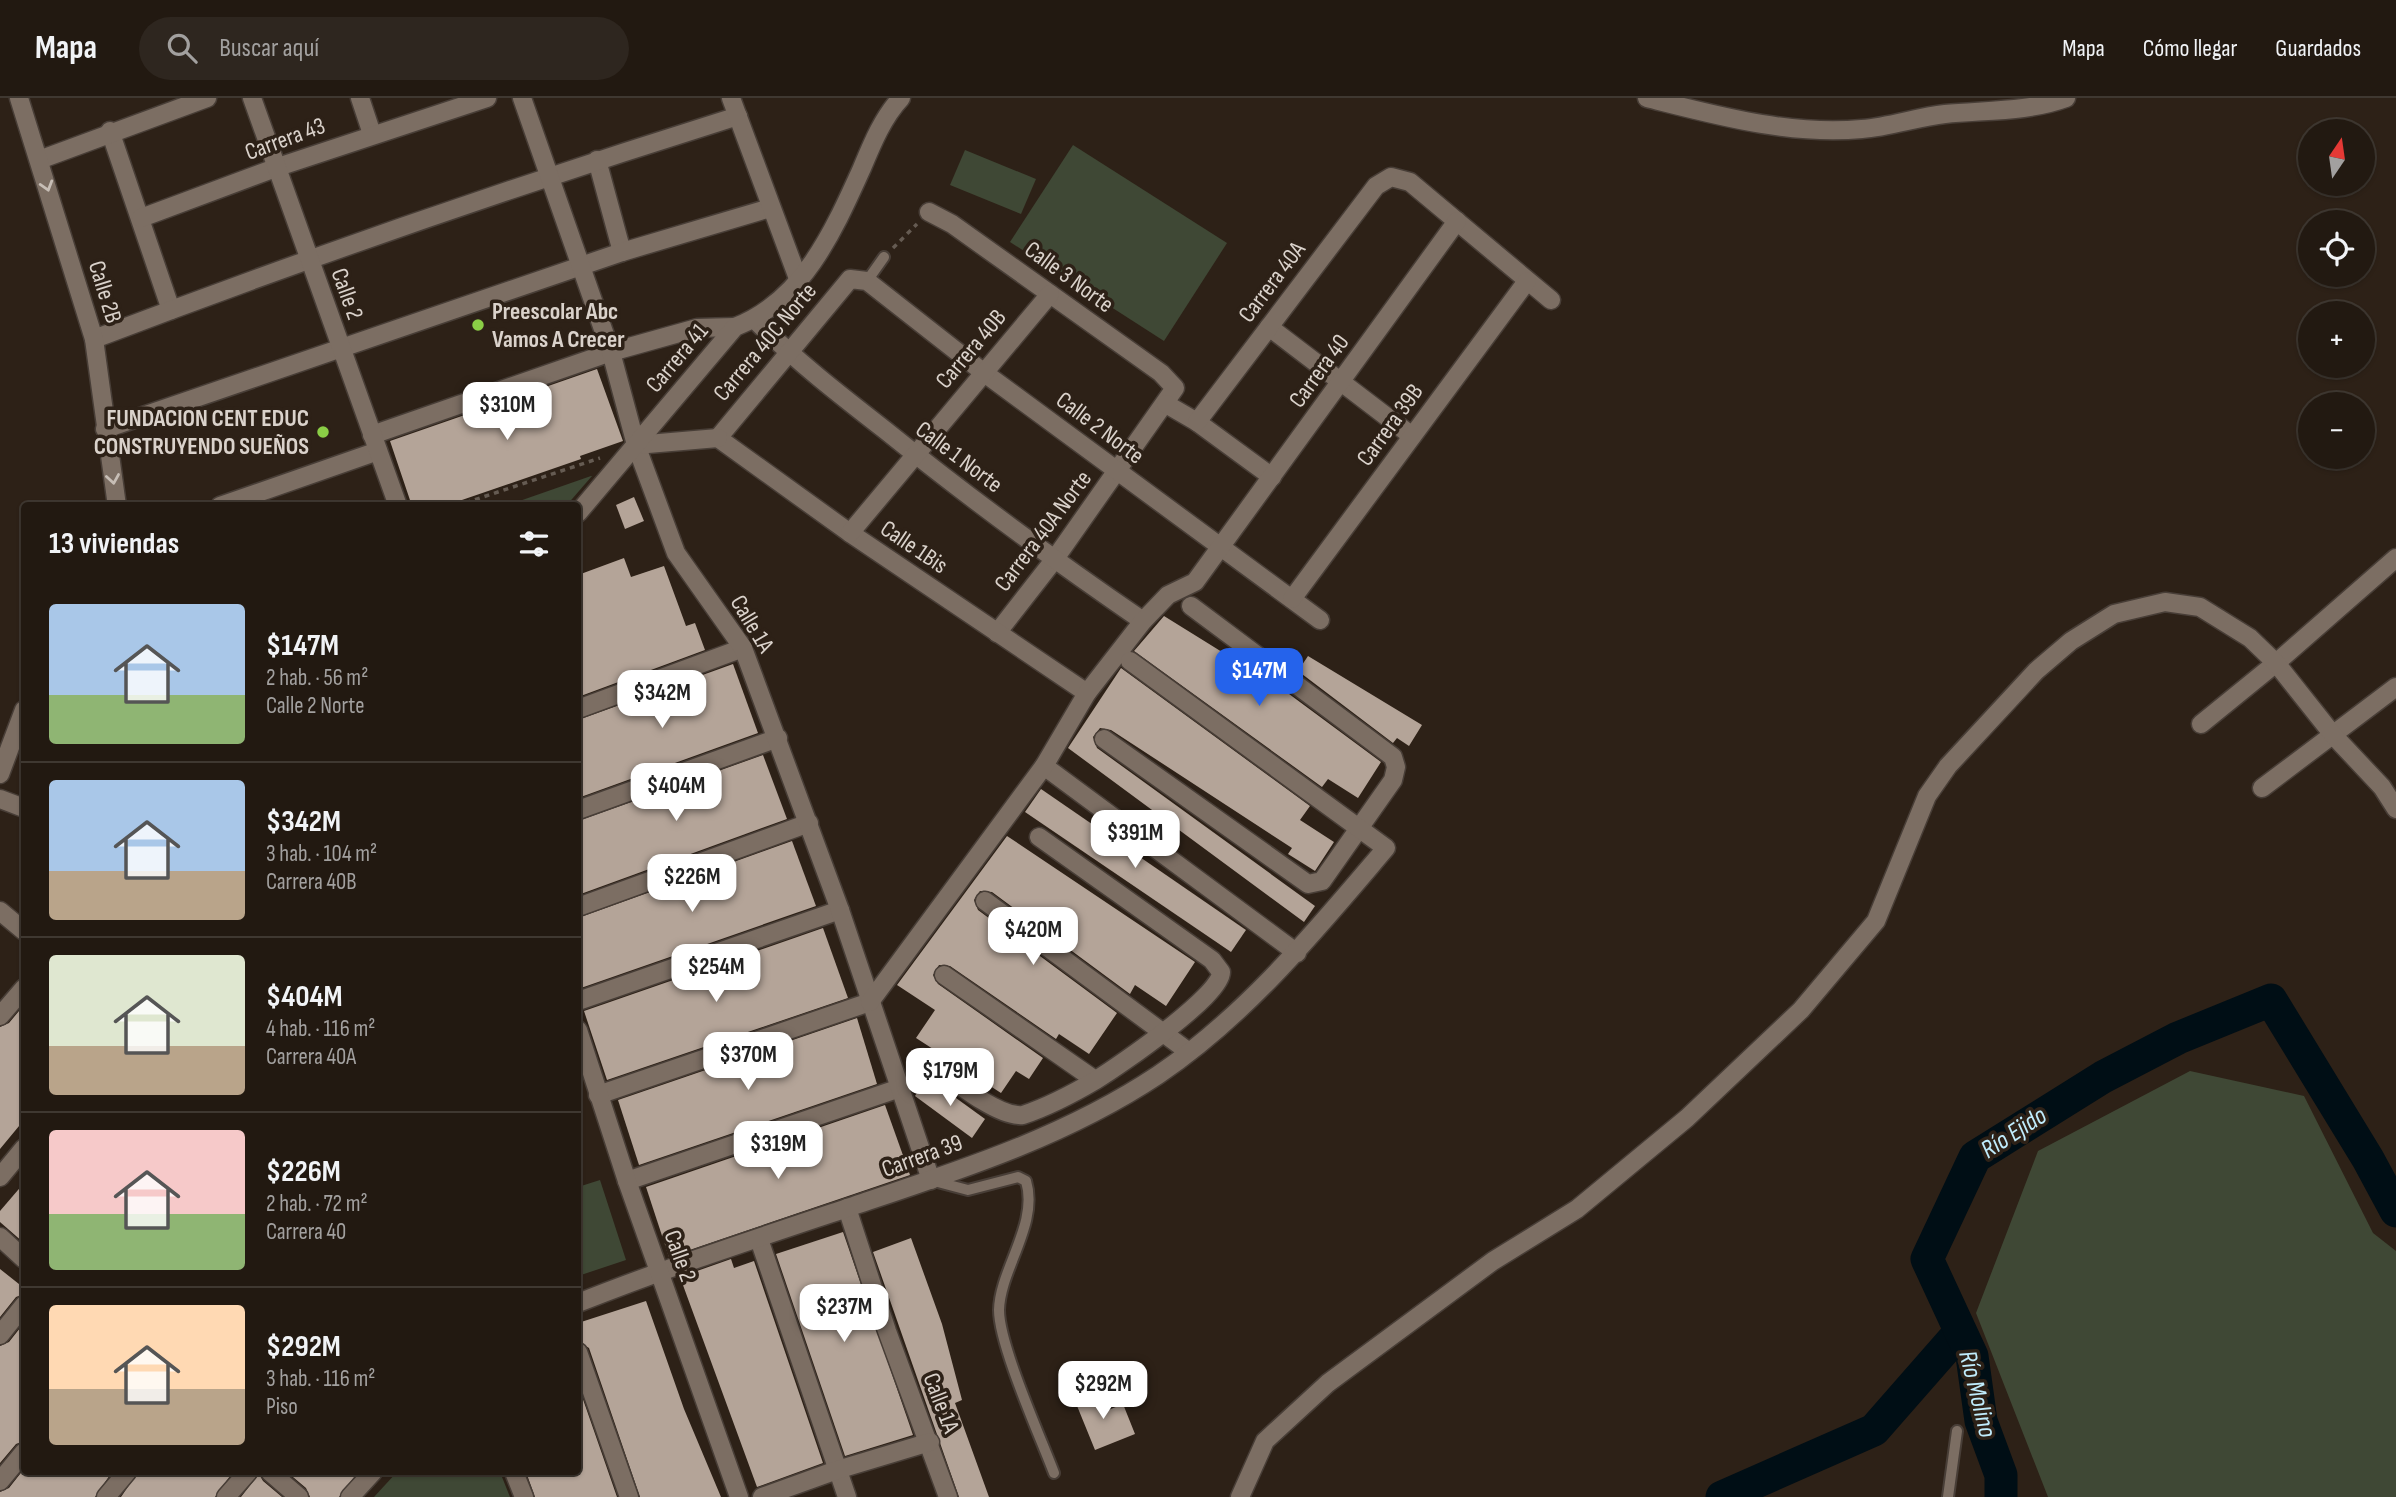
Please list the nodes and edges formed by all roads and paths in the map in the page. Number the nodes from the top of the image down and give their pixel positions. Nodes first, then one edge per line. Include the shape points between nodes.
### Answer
1 (19, 98) edge
2 (207, 98) edge
3 (252, 98) edge
4 (360, 98) edge
5 (487, 98) edge
6 (522, 98) edge
7 (731, 98) edge
8 (901, 98) edge
9 (1647, 98) edge
10 (2066, 98) edge
11 (458, 102) edge
12 (738, 116) junction
13 (110, 131) junction
14 (372, 134) junction
15 (39, 160) junction
16 (597, 160) junction
17 (278, 167) junction
18 (547, 177) junction
19 (770, 208) junction
20 (929, 212) joint
21 (141, 218) junction
22 (1457, 221) junction
23 (622, 252) junction
24 (884, 257) joint
25 (309, 259) junction
26 (581, 267) junction
27 (858, 280) junction
28 (799, 281) junction
29 (1527, 281) junction
30 (1050, 293) junction
31 (1551, 300) dead end
32 (171, 310) junction
33 (755, 320) junction
34 (735, 327) junction
35 (1269, 327) junction
36 (94, 339) junction
37 (341, 349) junction
38 (611, 352) junction
39 (787, 352) junction
40 (983, 372) junction
41 (1340, 383) junction
42 (1170, 396) junction
43 (1197, 422) junction
44 (105, 429) junction
45 (1412, 436) junction
46 (718, 438) junction
47 (375, 443) junction
48 (636, 445) junction
49 (915, 455) junction
50 (603, 457) dead end
51 (1117, 472) junction
52 (1272, 477) junction
53 (248, 501) edge
54 (116, 502) edge
55 (397, 502) edge
56 (468, 502) edge
57 (581, 509) edge
58 (850, 533) junction
59 (1219, 548) junction
60 (2396, 558) edge
61 (1054, 560) junction
62 (1292, 599) junction
63 (1191, 606) dead end
64 (1320, 620) dead end
65 (1143, 621) junction
66 (997, 633) junction
67 (743, 648) junction
68 (1130, 661) dead end
69 (2276, 663) junction
70 (2396, 687) edge
71 (1087, 693) junction
72 (581, 708) edge
73 (21, 718) edge
74 (2201, 724) dead end
75 (2334, 736) junction
76 (778, 738) junction
77 (1104, 739) dead end
78 (1044, 766) junction
79 (0, 774) edge
80 (2389, 784) edge
81 (2262, 788) dead end
82 (0, 799) edge
83 (21, 807) edge
84 (581, 809) edge
85 (2396, 809) edge
86 (809, 823) junction
87 (1359, 828) junction
88 (1039, 837) dead end
89 (985, 901) dead end
90 (581, 905) edge
91 (840, 910) junction
92 (0, 911) edge
93 (21, 928) edge
94 (1297, 953) junction
95 (944, 975) dead end
96 (21, 992) edge
97 (581, 1000) edge
98 (870, 1002) junction
99 (0, 1016) edge
100 (1164, 1031) junction
101 (581, 1040) edge
102 (1189, 1052) junction
103 (923, 1058) dead end
104 (1095, 1080) junction
105 (900, 1088) junction
106 (598, 1095) junction
107 (21, 1152) edge
108 (0, 1177) edge
109 (931, 1180) junction
110 (627, 1181) junction
111 (847, 1208) junction
112 (0, 1237) edge
113 (759, 1239) junction
114 (21, 1256) edge
115 (660, 1272) junction
116 (581, 1303) edge
117 (21, 1309) edge
118 (0, 1335) edge
119 (581, 1361) edge
120 (1956, 1432) dead end
121 (930, 1442) junction
122 (21, 1456) edge
123 (837, 1470) junction
124 (1054, 1473) dead end
125 (124, 1475) edge
126 (244, 1475) edge
127 (273, 1475) edge
128 (370, 1475) edge
129 (515, 1475) edge
130 (0, 1481) edge
131 (106, 1497) edge
132 (226, 1497) edge
133 (299, 1497) edge
134 (350, 1497) edge
135 (524, 1497) edge
136 (629, 1497) edge
137 (739, 1497) edge
138 (762, 1497) edge
139 (847, 1497) edge
140 (948, 1497) edge
141 (1240, 1497) edge
142 (1948, 1497) edge

1 - 15 street, Calle 2B
2 - 13 street
3 - 17 street, Calle 2
4 - 14 street
5 - 11 street, Carrera 43
6 - 18 street, Calle 1A
7 - 12 street
8 - 28 street, Carrera 41 via 873,143 836,228
9 - 10 street via 1704,113 1826,131 1864,129 1934,115 2042,107
11 - 14 street, Carrera 43
12 - 16 street
12 - 19 street
13 - 15 street
13 - 21 street
14 - 17 street, Carrera 43
15 -> 36 street, Calle 2B
16 - 18 street
16 - 23 street
17 - 21 street, Carrera 43
17 - 25 street, Calle 2
18 - 25 street
18 - 26 street, Calle 1A
19 - 23 street
19 - 28 street
20 - 24 path
20 - 30 street, Calle 3 Norte
21 - 32 street
22 - 29 street
22 - 35 street, Carrera 40A via 1410,182 1391,177 1376,186
22 - 41 street, Carrera 40
23 - 26 street
24 - 27 lane, Carrera 40C Norte
25 - 32 street
25 - 37 street, Calle 2
26 - 37 street
26 - 38 street, Calle 1A
27 - 39 street, Carrera 40C Norte
27 - 40 street, Calle 2 Norte
28 - 33 street, Carrera 41
29 - 31 street
29 - 45 street, Carrera 39B
30 - 40 street, Carrera 40B
30 - 42 street, Calle 3 Norte via 1161,373
32 - 36 street
33 - 34 street, Carrera 41
33 - 39 street, Calle 1 Norte
34 - 38 street via 697,328
34 - 48 street, Carrera 41
35 - 41 street
35 - 43 street, Carrera 40A
36 - 44 street, Calle 2B
37 - 44 street
37 - 47 street, Calle 2
38 - 47 street
38 - 48 street, Calle 1A
39 - 46 street, Carrera 40C Norte
39 - 49 street, Calle 1 Norte
40 - 49 street, Carrera 40B
40 - 51 street, Calle 2 Norte
41 - 45 street
41 - 52 street, Carrera 40
42 - 43 street, Calle 3 Norte
42 - 51 street, Carrera 40A Norte
43 - 52 street, Calle 3 Norte
44 -> 54 street, Calle 2B
45 - 62 street, Carrera 39B
46 - 48 street
46 - 58 street, Calle 1Bis
47 - 53 street
47 - 55 street, Calle 2
48 - 57 street, Carrera 41
48 - 67 street, Calle 1A via 676,553
49 - 58 street, Carrera 40B
49 - 61 street, Calle 1 Norte
50 - 56 path
51 - 59 street, Calle 2 Norte
51 - 61 street, Carrera 40A Norte
52 - 59 street, Carrera 40
58 - 66 street, Calle 1Bis
59 - 62 street, Calle 2 Norte
59 - 65 street, Carrera 40 via 1195,582 1168,595
60 - 69 street
61 - 65 street, Calle 1 Norte
61 - 66 street, Carrera 40A Norte
62 - 64 street, Calle 2 Norte
63 - 87 street via 1394,757 1393,780
65 - 71 street
66 - 71 street, Calle 1Bis
67 - 72 street
67 - 76 street, Calle 1A
68 - 87 street
69 - 74 street
69 - 75 street
69 - 141 street via 2250,638 2200,607 2165,602 2114,614 2071,641 2036,671 1934,786 1876,921 1801,1010 1686,1118 1577,1209 1493,1261 1328,1383 1265,1441
70 - 75 street
71 - 78 street
73 - 79 street
75 - 80 street
75 - 81 street
76 - 84 street
76 - 86 street, Calle 1A
77 - 87 street via 1308,884 1322,881
78 - 94 street
78 - 98 street
80 - 85 street
82 - 83 street
86 - 90 street
86 - 91 street, Calle 1A
87 - 94 street, Carrera 39 via 1386,848
88 - 100 street via 1219,968 1217,986
89 - 100 street
91 - 97 street
91 - 98 street, Calle 1A
92 - 93 street
94 - 102 street, Carrera 39
95 - 104 street
96 - 99 street
98 - 105 street, Calle 1A
98 - 106 street
100 - 102 street
100 - 104 street
101 - 106 street, Calle 2
102 - 109 street, Carrera 39 via 1093,1114
103 - 104 street via 1012,1116 1032,1112
105 - 109 street, Calle 1A
105 - 110 street
106 - 110 street, Calle 2
107 - 108 street
109 - 111 street, Carrera 39
109 - 124 lane via 968,1190 1018,1177 1026,1181 1029,1190 1021,1243 1000,1294 999,1314
110 - 115 street, Calle 2
111 - 113 street, Carrera 39
111 - 121 street, Calle 1A
112 - 114 street
113 - 115 street, Carrera 39
113 - 123 street
115 - 116 street, Carrera 39
115 - 137 street, Calle 2
117 - 118 street
119 - 136 street
120 - 142 lane
121 - 123 street
121 - 140 street, Calle 1A
122 - 130 street
123 - 138 street
123 - 139 street
125 - 131 street
126 - 132 street
127 - 133 street
128 - 134 street
129 - 135 street

